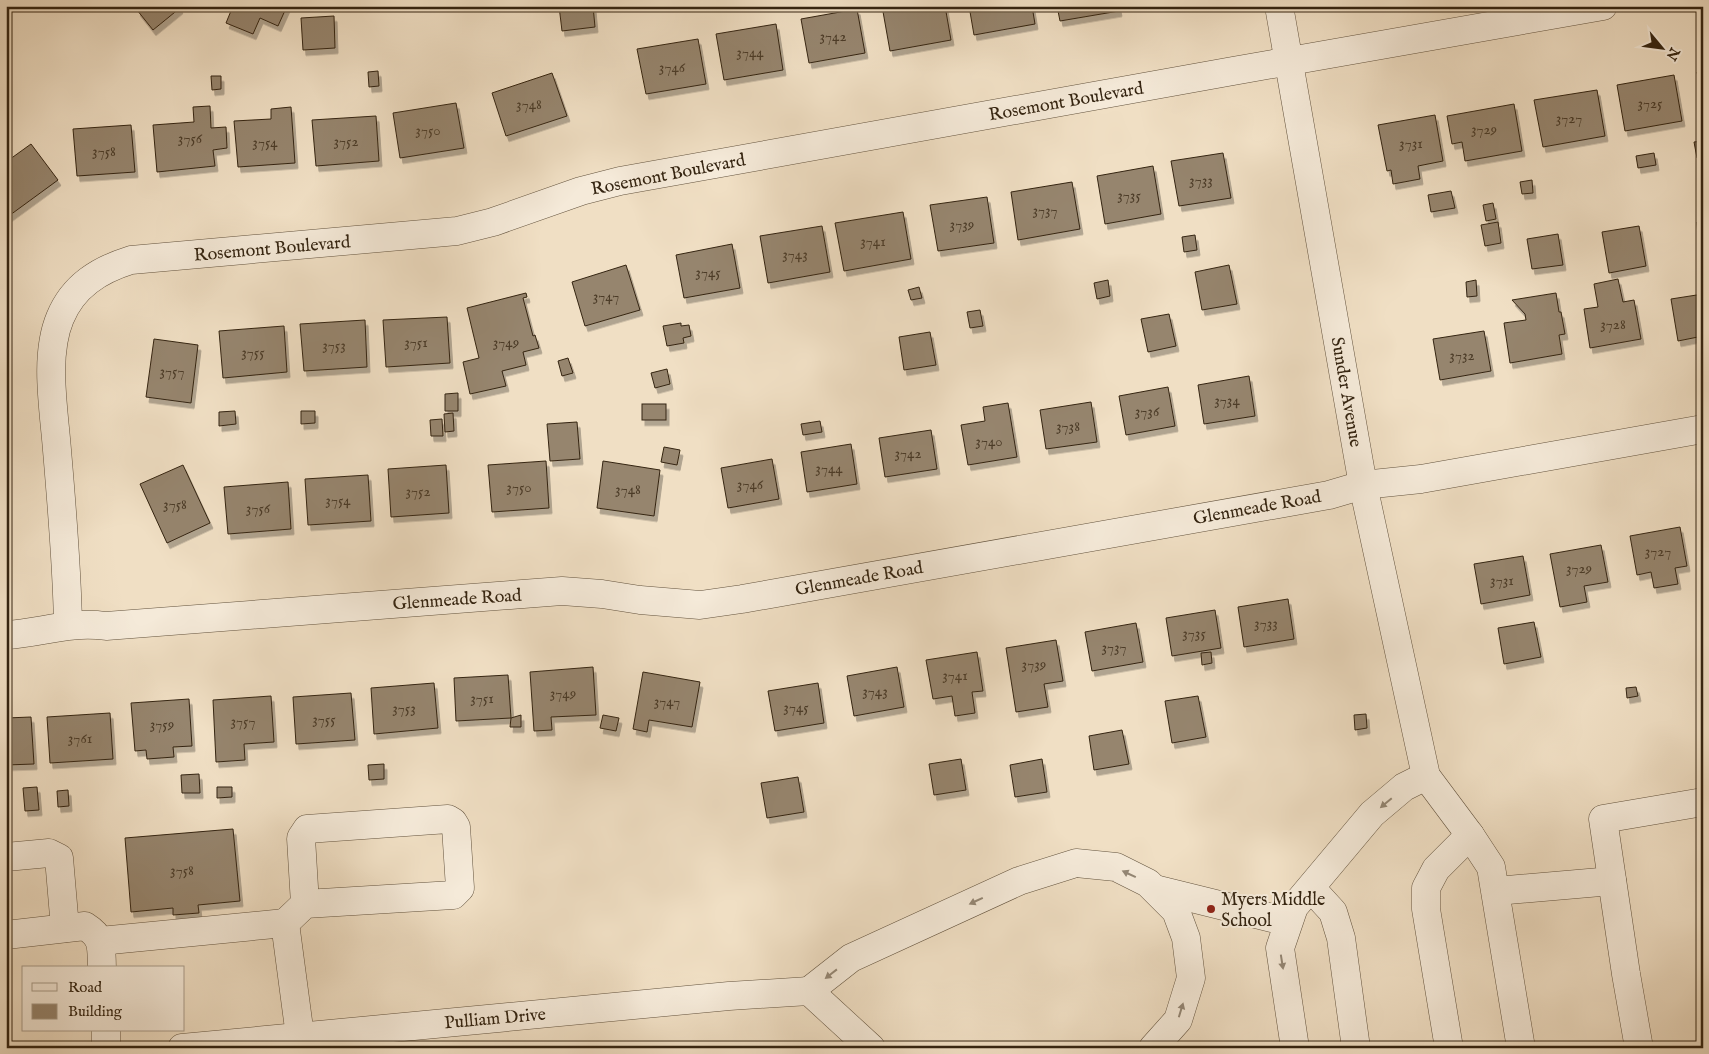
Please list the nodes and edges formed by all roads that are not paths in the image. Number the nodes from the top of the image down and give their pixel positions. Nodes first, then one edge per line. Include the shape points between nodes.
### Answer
1 (1279, 6) edge
2 (1603, 6) edge
3 (1290, 62) junction
4 (1703, 429) edge
5 (1363, 484) junction
6 (68, 625) junction
7 (6, 635) edge
8 (1426, 776) junction
9 (1703, 802) edge
10 (1470, 835) junction
11 (6, 857) edge
12 (1612, 881) junction
13 (1311, 888) junction
14 (1154, 889) junction
15 (1496, 891) junction
16 (306, 904) junction
17 (1288, 922) junction
18 (285, 923) junction
19 (65, 928) junction
20 (6, 936) edge
21 (101, 954) edge
22 (809, 991) junction
23 (106, 1032) edge
24 (300, 1036) junction
25 (391, 1038) edge
26 (106, 1048) edge
27 (182, 1048) edge
28 (871, 1048) edge
29 (1153, 1048) edge
30 (1295, 1048) edge
31 (1356, 1048) edge
32 (1449, 1048) edge
33 (1521, 1048) edge
34 (1639, 1048) edge

1 - 3 street, Sunder Avenue
2 - 3 street, Rosemont Boulevard
3 - 5 street, Sunder Avenue
3 - 6 street, Rosemont Boulevard via 620,182 581,191 457,231 131,260 110,266 77,291 60,317 53,342 52,381
4 - 5 street, Glenmeade Road via 1421,479
5 - 6 street, Glenmeade Road via 1330,495 700,605 562,591 106,626
5 - 8 street, Sunder Avenue
6 - 7 street, Glenmeade Road
8 - 10 street
8 -> 13 street via 1404,787 1372,814
9 - 12 street via 1602,819
10 - 15 street via 1491,867
10 - 32 street via 1436,869 1426,888 1426,909
11 - 19 street via 49,853 59,858
12 - 15 street
12 - 34 street
13 - 17 street via 1294,907
13 - 31 street via 1332,912 1341,938
14 - 17 street
14 -> 22 street via 1116,867 1076,863 1019,881 851,958
29 -> 14 street via 1178,1020 1191,978 1186,938 1176,911
15 - 33 street
16 - 16 street via 453,895 460,888 456,827 448,820 307,829 301,838
16 - 18 street
17 -> 30 street via 1280,948
18 - 21 street
18 - 24 street
19 - 20 street
19 - 21 street via 85,926 95,932
22 - 25 street, Pulliam Drive via 729,996
22 - 28 street
23 - 26 street
24 - 25 street, Pulliam Drive
24 - 27 street, Pulliam Drive

